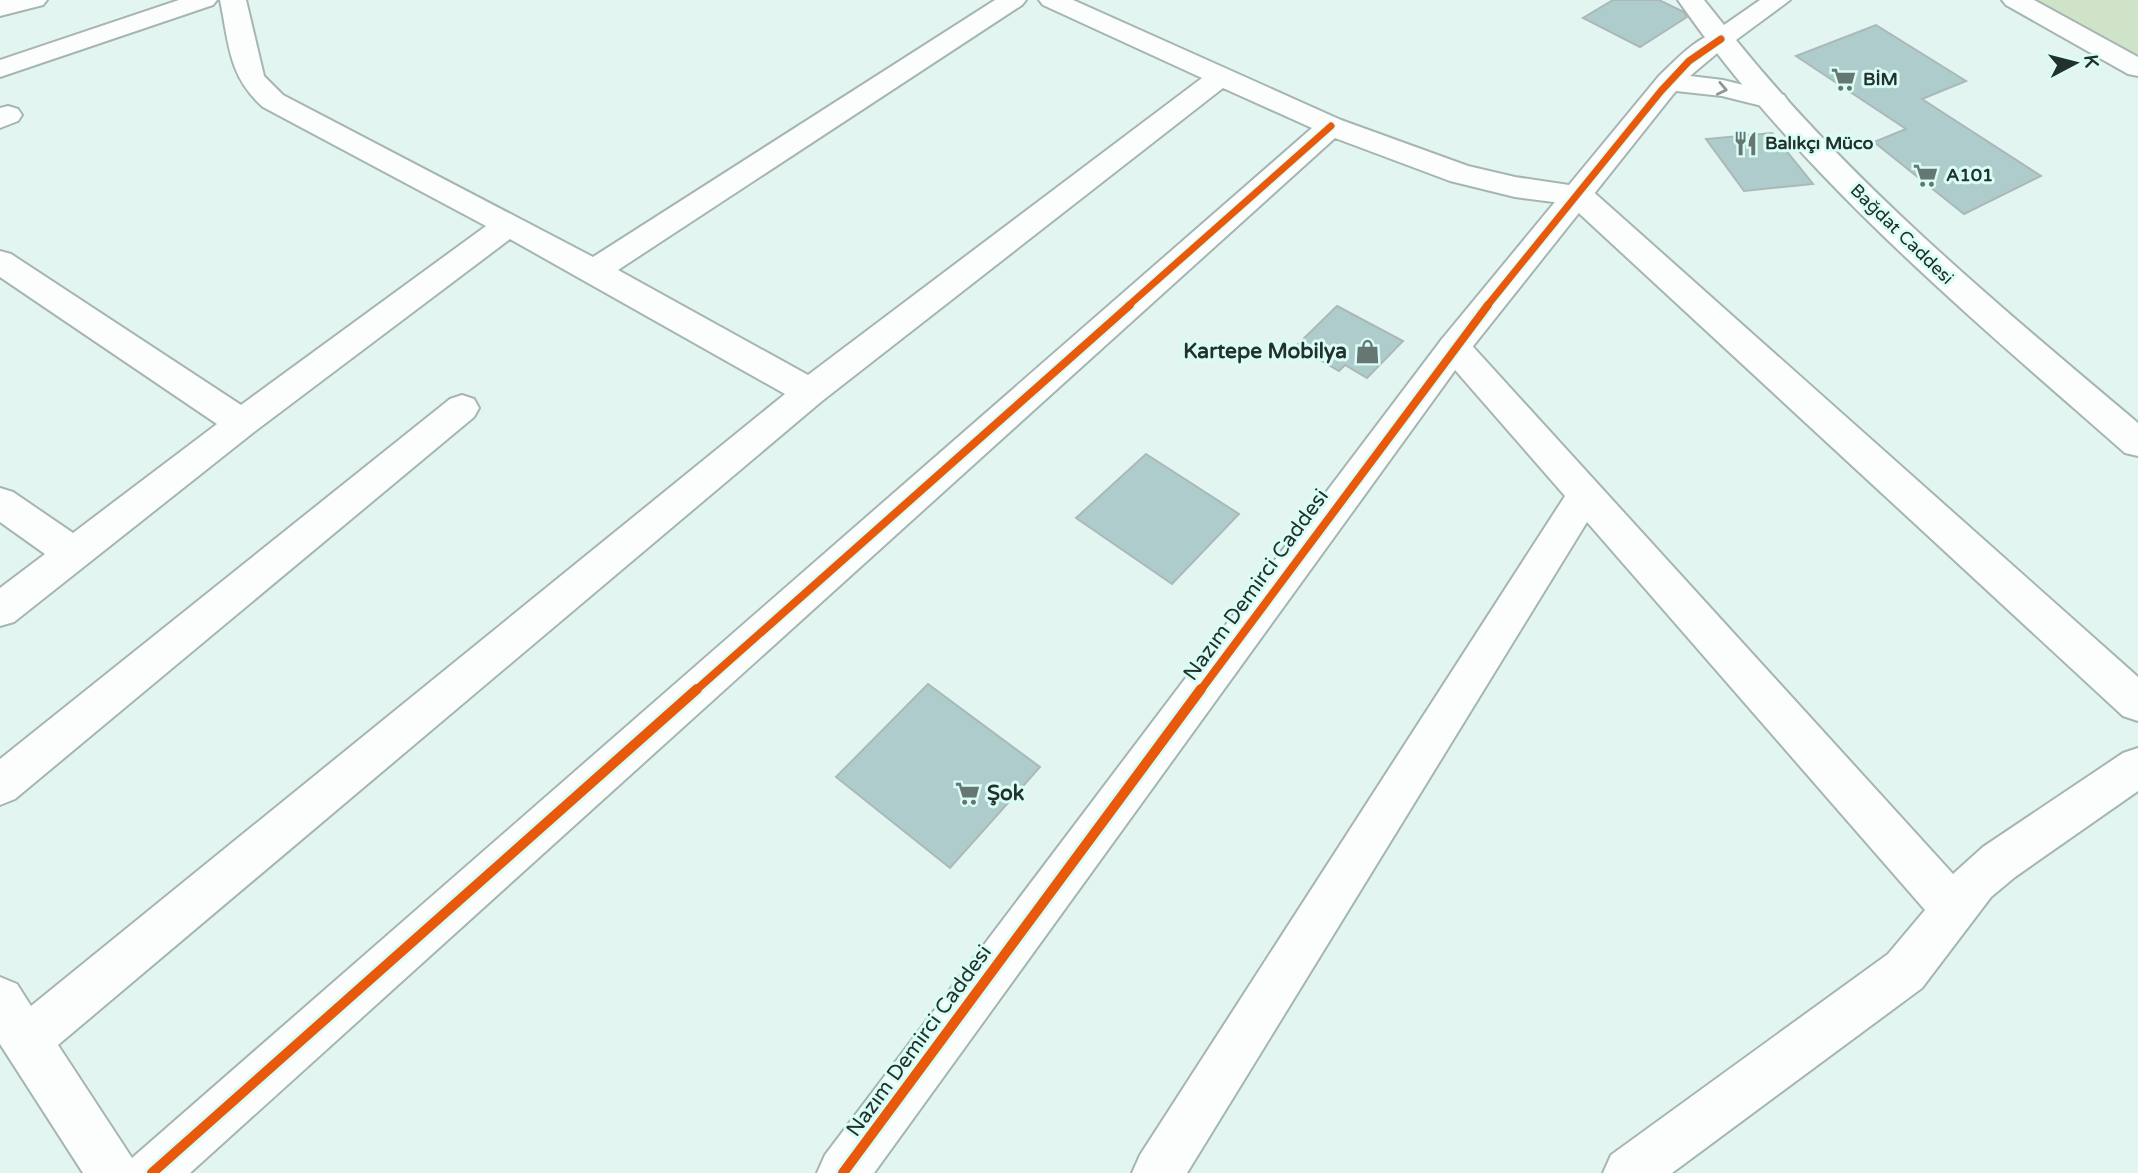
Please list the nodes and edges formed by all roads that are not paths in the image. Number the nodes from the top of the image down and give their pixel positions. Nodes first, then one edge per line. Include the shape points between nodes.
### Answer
1 (34, 0) edge
2 (204, 0) edge
3 (233, 0) edge
4 (1013, 0) edge
5 (1052, 0) edge
6 (1691, 0) edge
7 (1777, 0) edge
8 (2015, 0) edge
9 (0, 8) edge
10 (1721, 39) junction
11 (2138, 68) edge
12 (0, 69) edge
13 (1220, 77) junction
14 (1669, 82) junction
15 (1774, 101) junction
16 (1331, 127) junction
17 (1578, 195) junction
18 (507, 226) junction
19 (0, 262) edge
20 (594, 271) junction
21 (1454, 347) junction
22 (810, 392) junction
23 (462, 408) dead end
24 (242, 423) junction
25 (2138, 443) edge
26 (1586, 493) junction
27 (0, 502) edge
28 (74, 554) junction
29 (0, 610) edge
30 (2138, 703) edge
31 (2138, 767) edge
32 (0, 785) edge
33 (1953, 908) junction
34 (13, 1021) edge
35 (113, 1173) edge
36 (152, 1173) edge
37 (843, 1173) edge
38 (1158, 1173) edge
39 (1629, 1173) edge

1 - 9 street
2 - 12 street
3 - 18 street via 250,76 273,101
4 - 20 street
5 - 13 street
6 - 10 street, Bağdat Caddesi
7 - 10 street, Nazım Demirci Caddesi
8 - 11 street
10 - 14 street, Nazım Demirci Caddesi
10 - 15 street, Bağdat Caddesi
13 - 16 street
13 - 22 street
14 -> 15 street via 1723,88
14 - 17 street, Nazım Demirci Caddesi
15 - 25 street, Bağdat Caddesi via 1880,215
16 - 17 street via 1460,174
16 - 36 street
17 - 21 street, Nazım Demirci Caddesi
17 - 30 street
18 - 20 street
18 - 24 street
19 - 24 street
20 - 22 street
21 - 26 street
21 - 37 street, Nazım Demirci Caddesi
22 - 34 street
23 - 32 street
24 - 28 street
26 - 33 street
26 - 38 street
27 - 28 street
28 - 29 street
31 - 33 street via 1999,862
33 - 39 street via 1905,971
34 - 35 street

